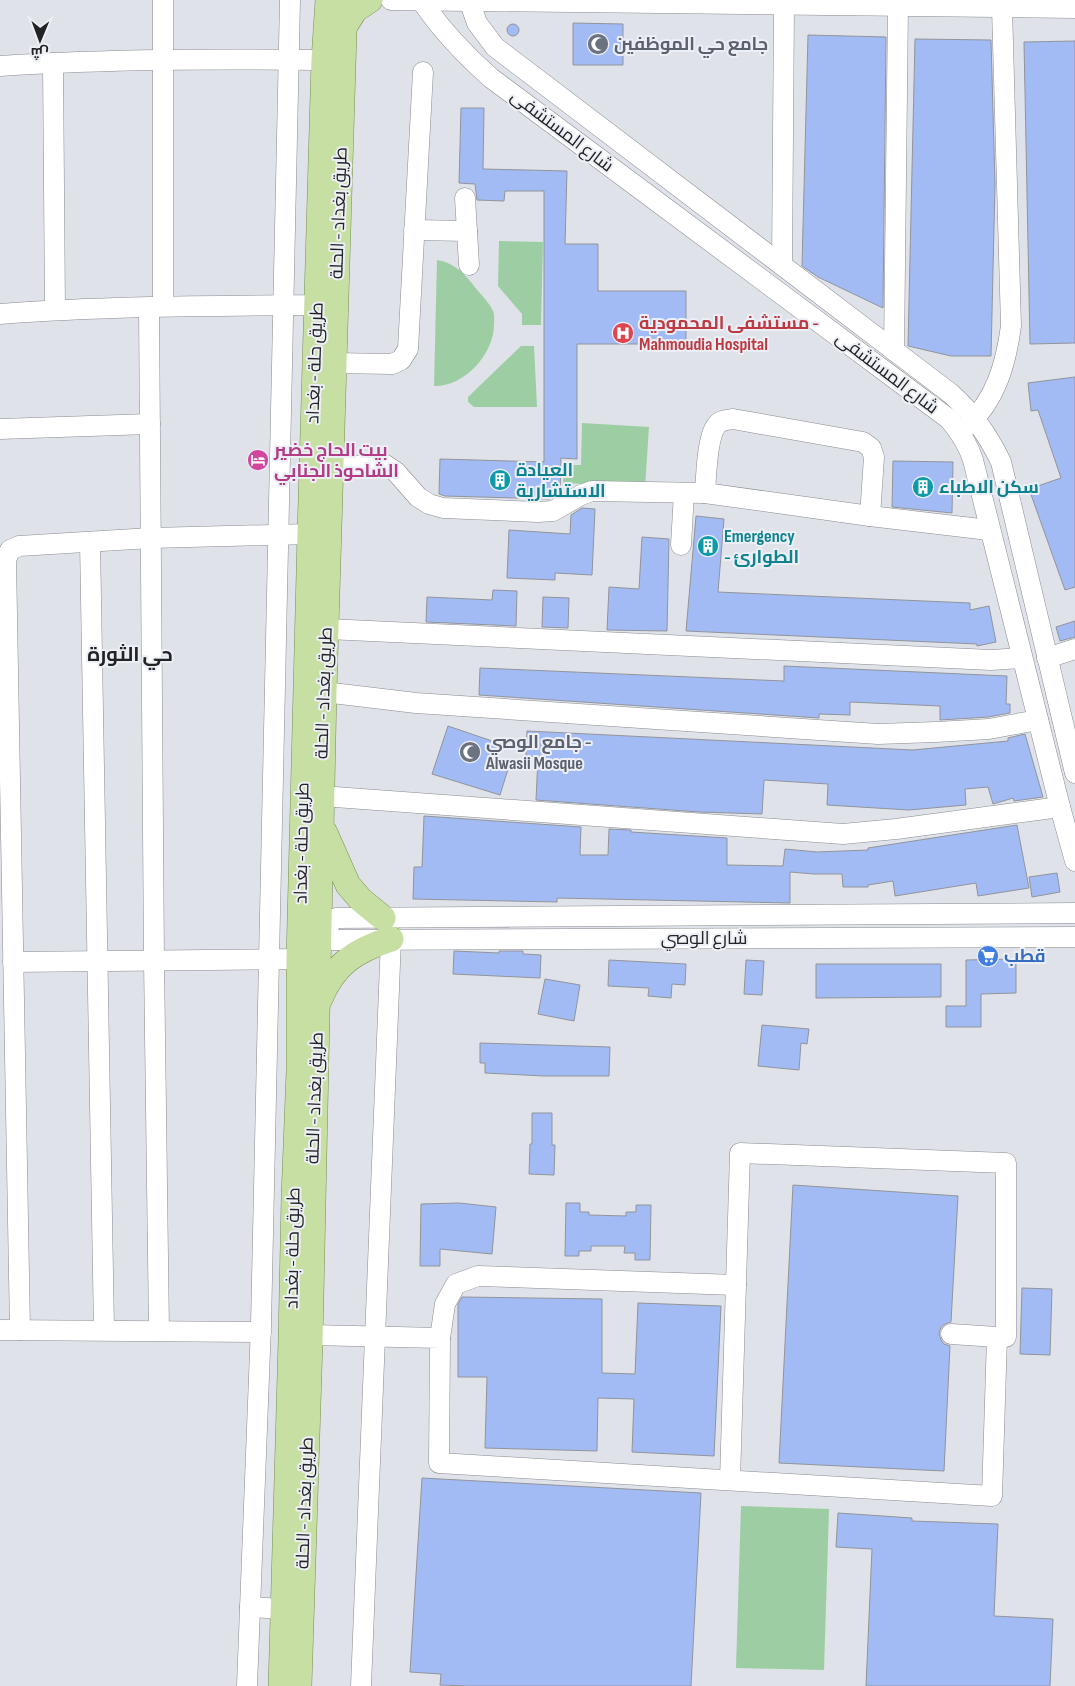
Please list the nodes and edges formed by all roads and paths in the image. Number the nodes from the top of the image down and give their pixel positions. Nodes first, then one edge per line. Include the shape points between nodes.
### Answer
1 (163, 0) edge
2 (290, 0) edge
3 (370, 0) edge
4 (391, 0) edge
5 (421, 0) edge
6 (468, 3) edge
7 (336, 4) edge
8 (784, 5) junction
9 (898, 6) junction
10 (1002, 8) junction
11 (1075, 8) edge
12 (496, 47) junction
13 (163, 59) junction
14 (289, 60) junction
15 (324, 60) junction
16 (53, 62) junction
17 (477, 65) junction
18 (0, 66) edge
19 (423, 72) dead end
20 (465, 198) dead end
21 (414, 230) junction
22 (467, 231) junction
23 (782, 265) junction
24 (469, 266) dead end
25 (317, 305) junction
26 (283, 306) junction
27 (156, 307) junction
28 (55, 310) junction
29 (0, 314) edge
30 (894, 351) junction
31 (333, 363) junction
32 (975, 418) junction
33 (150, 424) junction
34 (0, 429) edge
35 (960, 432) junction
36 (331, 468) junction
37 (684, 493) junction
38 (705, 493) junction
39 (870, 516) junction
40 (989, 530) junction
41 (310, 534) junction
42 (278, 535) junction
43 (152, 538) junction
44 (90, 542) junction
45 (681, 545) dead end
46 (326, 628) junction
47 (1075, 649) edge
48 (1022, 658) junction
49 (1048, 658) junction
50 (324, 692) junction
51 (1038, 720) junction
52 (1075, 773) edge
53 (322, 796) junction
54 (1060, 807) junction
55 (321, 825) junction
56 (1075, 861) edge
57 (1075, 914) edge
58 (387, 928) junction
59 (1075, 936) edge
60 (299, 959) junction
61 (269, 960) junction
62 (98, 961) junction
63 (154, 961) junction
64 (12, 962) junction
65 (318, 1003) junction
66 (736, 1285) junction
67 (261, 1329) junction
68 (0, 1330) edge
69 (20, 1330) junction
70 (104, 1330) junction
71 (159, 1331) junction
72 (301, 1331) junction
73 (951, 1334) dead end
74 (375, 1336) junction
75 (440, 1338) junction
76 (1008, 1338) junction
77 (258, 1386) junction
78 (290, 1388) junction
79 (256, 1453) junction
80 (288, 1455) junction
81 (730, 1480) junction
82 (250, 1607) junction
83 (283, 1609) junction
84 (247, 1686) edge
85 (281, 1686) edge
86 (299, 1686) edge
87 (361, 1686) edge

1 - 13 street
2 - 14 street
3 - 7 main road via 355,10
4 - 5 street
5 - 6 street
5 - 17 street, شارع المستشفى via 433,19
6 - 8 street
6 - 12 street, شارع المستشفى via 482,32
7 - 15 main road, طريق حلة - بغداد
7 - 31 main road, طريق بغداد - الحلة
8 - 9 street
8 - 23 street
9 - 10 street
9 - 30 street
10 - 11 street
10 - 32 street via 1011,326 1008,348 994,391
12 - 17 street via 486,44 479,47 474,53
12 - 23 street, شارع المستشفى
13 - 14 street
13 - 16 street
13 - 27 street
14 - 15 street
14 - 26 street
15 - 25 main road, طريق حلة - بغداد
16 - 18 street
16 - 28 street
17 - 35 street, شارع المستشفى via 949,419
19 - 21 street
20 - 22 street
21 - 22 street
21 - 31 street via 408,349 401,360 392,364
22 - 24 street
23 - 30 street, شارع المستشفى
25 - 26 street
25 - 41 main road, طريق حلة - بغداد
26 - 27 street
26 - 42 street
27 - 28 street
27 - 33 street
28 - 29 street
30 - 32 street, شارع المستشفى via 950,393
31 - 36 main road, طريق بغداد - الحلة
32 - 35 street
32 - 49 street, شارع المستشفى via 1000,462
33 - 34 street
33 - 43 street
35 - 40 street, شارع المستشفى via 970,453
36 - 37 street via 384,464 396,472 418,497 443,508 538,512 553,511 592,491
36 - 46 main road, طريق بغداد - الحلة
37 - 38 street
37 - 45 street
38 - 39 street
38 - 39 street via 711,436 723,420 733,419 863,442 871,448 874,458
39 - 40 street
40 - 48 street, شارع المستشفى
41 - 42 street
41 - 60 main road, طريق حلة - بغداد
42 - 43 street
42 - 61 street
43 - 44 street
43 - 63 street
44 - 62 street
44 - 64 street via 19,546 10,550 6,560
46 - 48 street via 990,660
46 - 50 main road, طريق بغداد - الحلة
47 - 49 street
48 - 51 street, شارع المستشفى
49 - 52 street, شارع المستشفى
50 - 51 street via 426,704 878,734 989,729
50 - 53 main road, طريق بغداد - الحلة
51 - 54 street, شارع المستشفى
53 - 54 street via 843,834
53 - 55 main road, طريق بغداد - الحلة
54 - 56 street, شارع المستشفى
55 - 58 main road via 348,885
55 - 65 main road, طريق بغداد - الحلة
57 - 58 street, شارع الوصي
58 - 58 street, شارع الوصي via 336,918 328,928 333,940
58 - 59 street, شارع الوصي
58 - 65 main road via 336,970
58 - 74 street
60 - 61 street
60 - 72 main road, طريق حلة - بغداد via 294,1197
61 - 63 street
61 - 67 street
62 - 63 street
62 - 64 street
62 - 70 street
63 - 71 street
64 - 69 street
65 - 72 main road, طريق بغداد - الحلة via 313,1172
66 - 75 street via 478,1276 456,1284 445,1304
66 - 76 street via 740,1153 1006,1163
66 - 81 street
67 - 71 street
67 - 72 street
67 - 77 street
68 - 69 street
69 - 70 street
70 - 71 street
72 - 74 street
72 - 78 main road, طريق حلة - بغداد
72 - 86 main road, طريق بغداد - الحلة
73 - 76 street
74 - 75 street
74 - 87 street
75 - 81 street via 439,1463
76 - 81 street via 992,1496
77 - 78 street
77 - 79 street
78 - 80 main road, طريق حلة - بغداد
79 - 80 street
79 - 82 street
80 - 83 main road, طريق حلة - بغداد
82 - 83 street
82 - 84 street
83 - 85 main road, طريق حلة - بغداد

